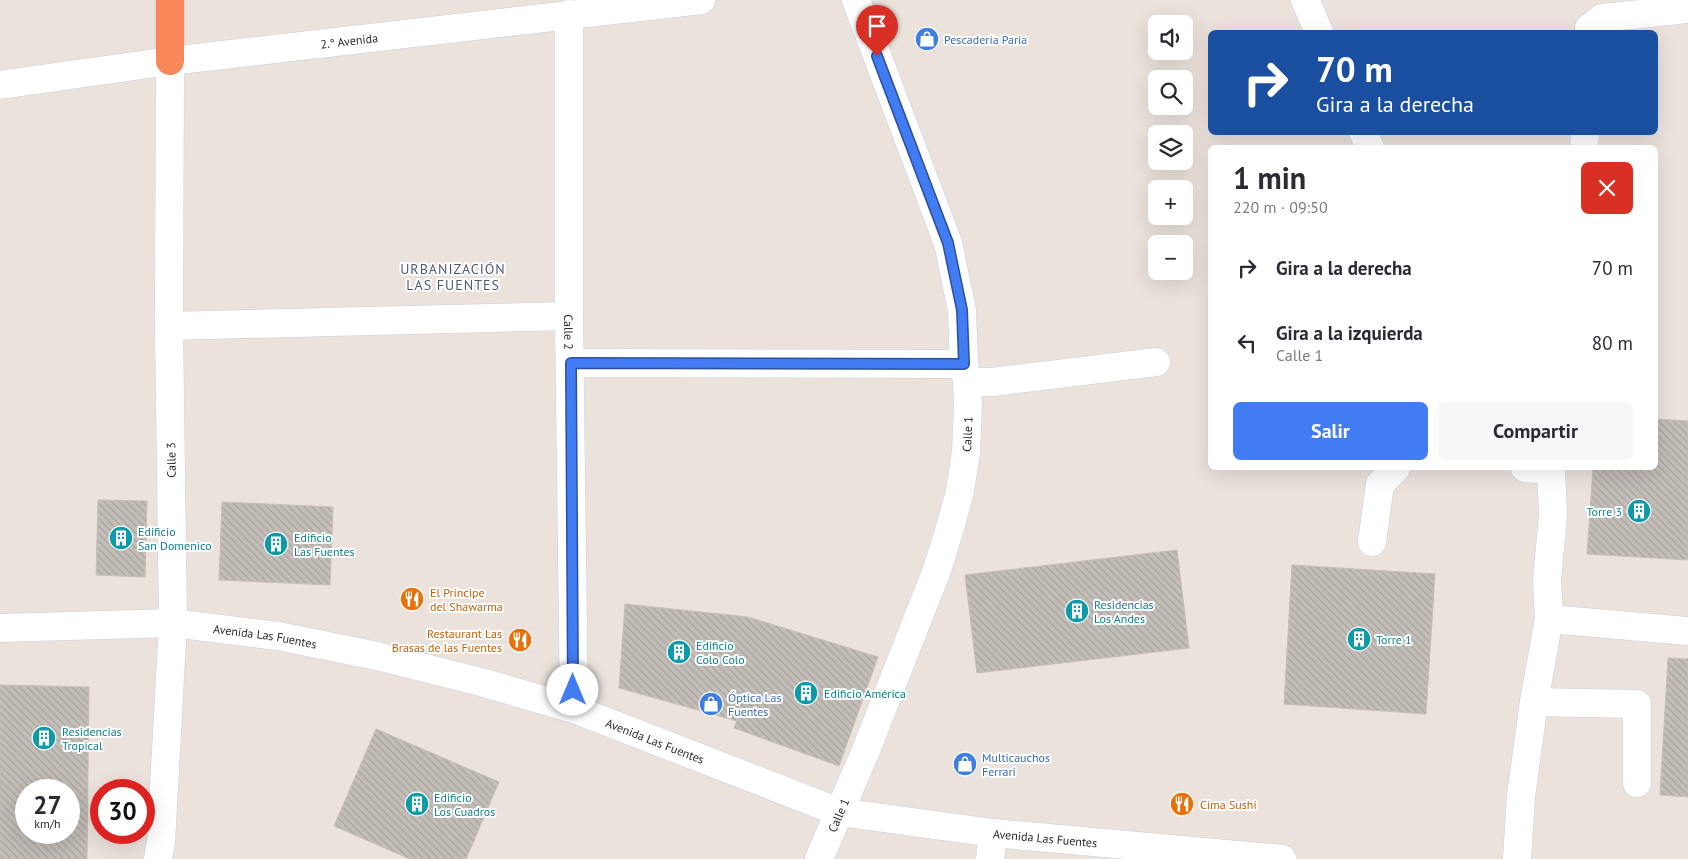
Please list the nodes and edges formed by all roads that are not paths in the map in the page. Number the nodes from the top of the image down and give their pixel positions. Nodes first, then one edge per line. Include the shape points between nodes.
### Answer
1 (170, 0) edge
2 (701, 0) edge
3 (856, 0) edge
4 (1305, 0) edge
5 (1688, 9) edge
6 (569, 14) junction
7 (1318, 30) edge
8 (1590, 30) edge
9 (170, 61) junction
10 (0, 85) edge
11 (570, 316) junction
12 (169, 326) junction
13 (1156, 362) dead end
14 (571, 363) junction
15 (966, 373) junction
16 (1394, 470) edge
17 (1551, 470) edge
18 (1372, 542) dead end
19 (1549, 619) junction
20 (173, 623) junction
21 (0, 628) edge
22 (1688, 631) edge
23 (1534, 702) junction
24 (574, 709) junction
25 (1637, 783) dead end
26 (840, 812) junction
27 (992, 846) edge
28 (158, 859) edge
29 (819, 859) edge
30 (1282, 859) edge
31 (1517, 859) edge

1 - 9 highway
2 - 6 street, 2.° Avenida
3 - 15 street, Calle 1 via 948,243 962,310
4 - 7 street
5 - 8 street via 1602,18
6 - 9 street, 2.° Avenida
6 - 11 street, Calle 2
9 - 10 street, 2.° Avenida
9 - 12 street, Calle 3
11 - 12 street
11 - 14 street, Calle 2
12 - 20 street, Calle 3
13 - 15 street via 992,382
14 - 15 street
14 - 24 street, Calle 2
15 - 26 street, Calle 1 via 966,452 950,528 937,570
16 - 18 street via 1380,484
17 - 19 street via 1553,515 1547,580
19 - 22 street
19 - 23 street
20 - 21 street, Avenida Las Fuentes
20 - 24 street, Avenida Las Fuentes via 278,636 377,656
20 - 28 street, Calle 3
23 - 25 street via 1637,704
23 - 31 street via 1521,796
24 - 26 street, Avenida Las Fuentes
26 - 27 street, Avenida Las Fuentes
26 - 29 street, Calle 1
27 - 30 street, Avenida Las Fuentes

